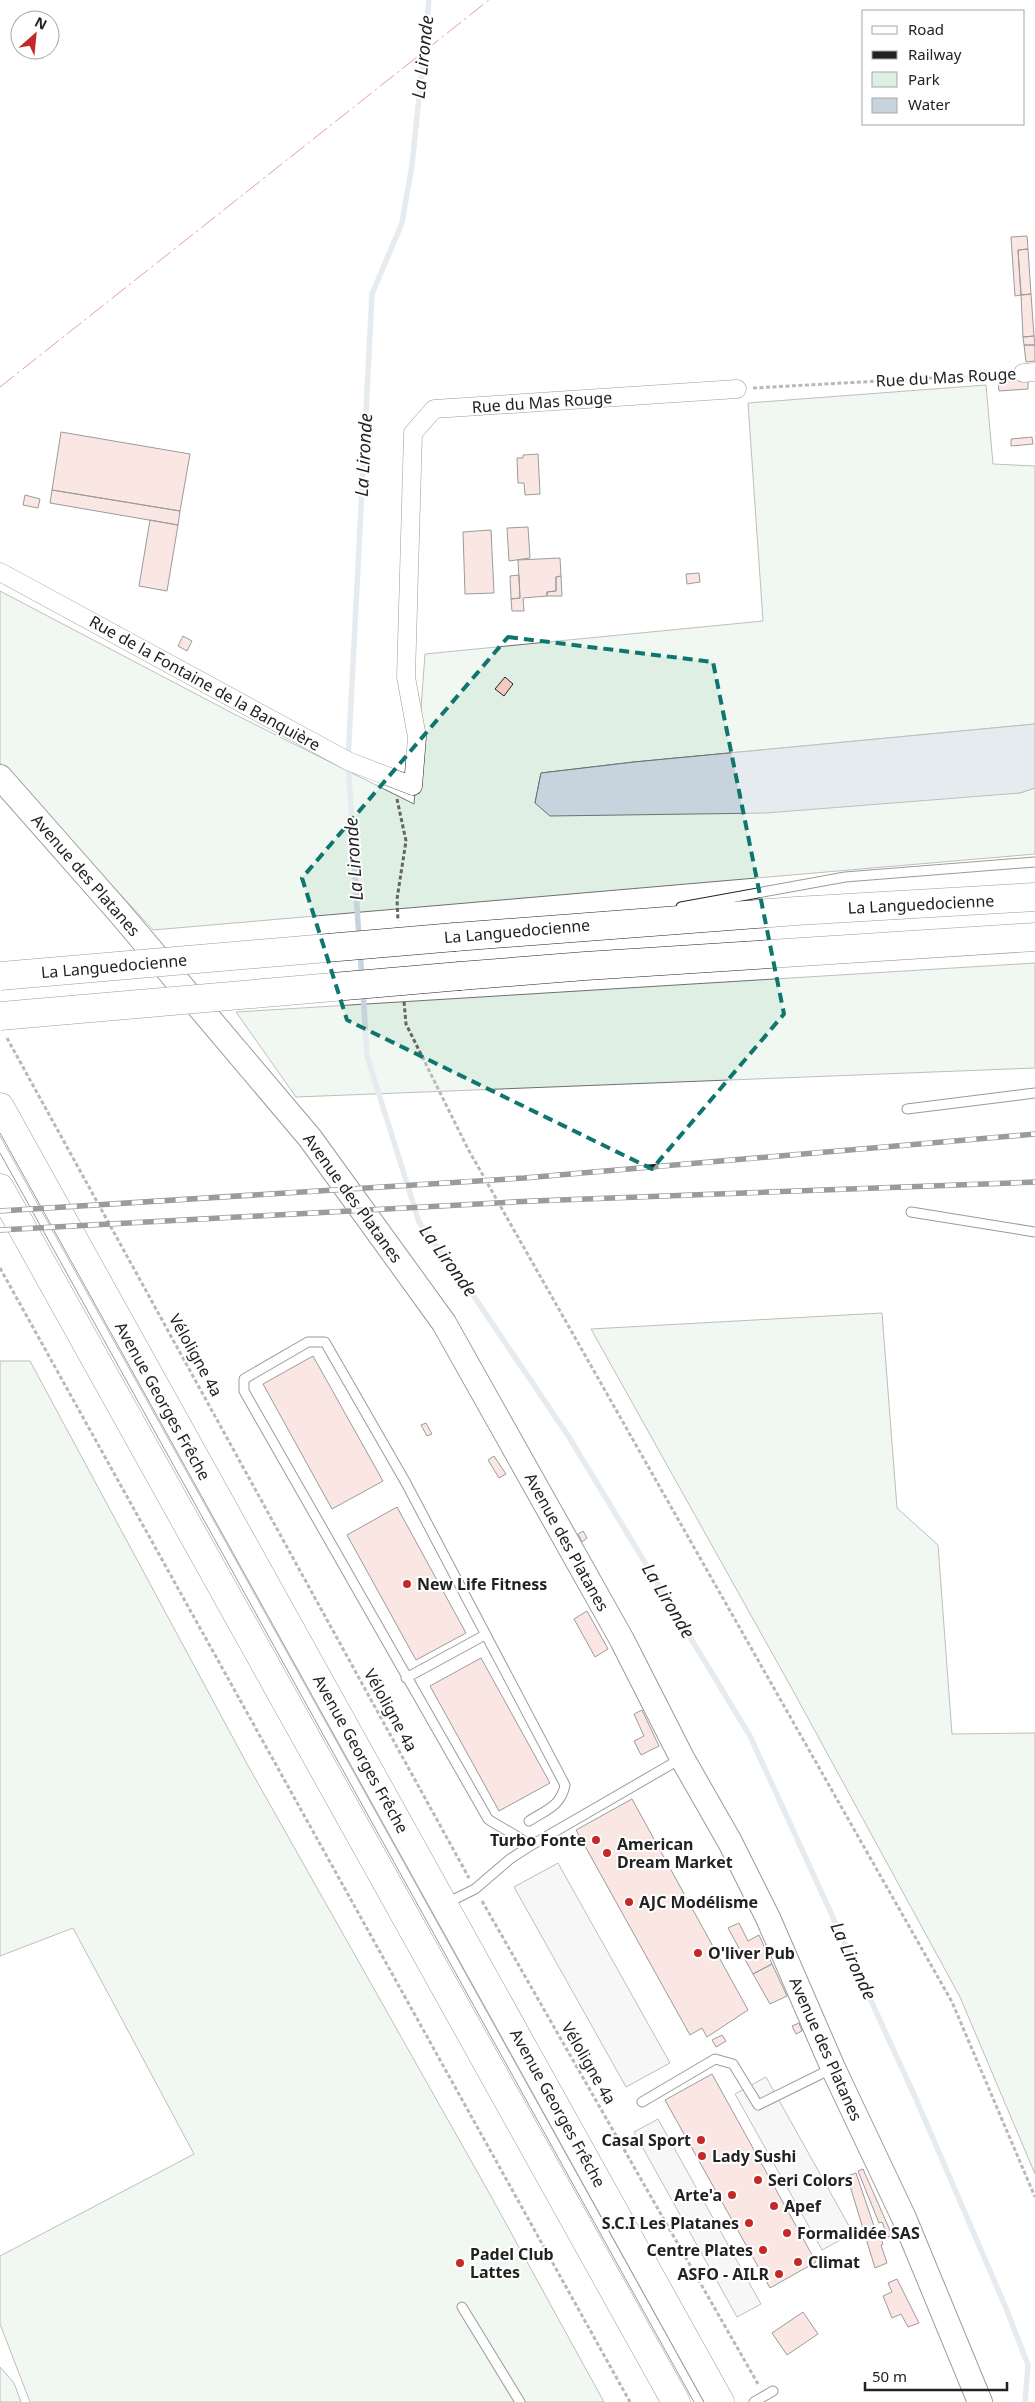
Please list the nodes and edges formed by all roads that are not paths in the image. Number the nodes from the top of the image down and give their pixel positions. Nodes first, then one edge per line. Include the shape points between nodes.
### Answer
1 (737, 389) road end
2 (0, 572) edge
3 (0, 777) edge
4 (413, 786) joint
5 (1035, 862) edge
6 (1035, 897) edge
7 (670, 909) dead end
8 (661, 911) dead end
9 (583, 925) junction
10 (1035, 937) edge
11 (0, 976) edge
12 (2, 1025) edge
13 (1035, 1093) edge
14 (0, 1107) edge
15 (907, 1109) dead end
16 (0, 1188) edge
17 (911, 1212) dead end
18 (1035, 1232) edge
19 (485, 1635) junction
20 (406, 1678) junction
21 (682, 1758) junction
22 (529, 1821) dead end
23 (530, 1846) junction
24 (445, 1904) junction
25 (833, 2068) junction
26 (642, 2102) dead end
27 (462, 2307) dead end
28 (769, 2394) road end
29 (670, 2398) edge
30 (520, 2402) edge
31 (720, 2402) edge
32 (754, 2402) edge
33 (980, 2402) edge

1 - 4 street, Rue du Mas Rouge via 434,409 413,433 406,677 417,736
2 - 4 street, Rue de la Fontaine de la Banquière via 348,761
3 - 21 street, Avenue des Platanes via 310,1138 444,1323 622,1640
5 - 7 lane via 845,877
6 - 9 main road, La Languedocienne
8 - 9 lane
9 - 11 main road, La Languedocienne, bridge
10 - 12 main road, bridge via 460,976
13 - 15 lane
14 - 24 main road, Avenue Georges Frêche
16 - 29 main road
17 - 18 lane
19 - 20 lane
19 - 20 lane via 406,1482 325,1342 308,1342 244,1379 244,1391
19 - 22 lane via 564,1785 559,1802
20 - 23 lane via 488,1819
21 - 23 lane
21 - 25 street, Avenue des Platanes via 730,1842 768,1918
23 - 24 lane via 474,1888
24 - 31 main road, Avenue Georges Frêche
25 - 26 lane via 758,2106 733,2064 715,2059
25 - 33 street, Avenue des Platanes via 904,2218
27 - 30 lane
28 - 32 lane

